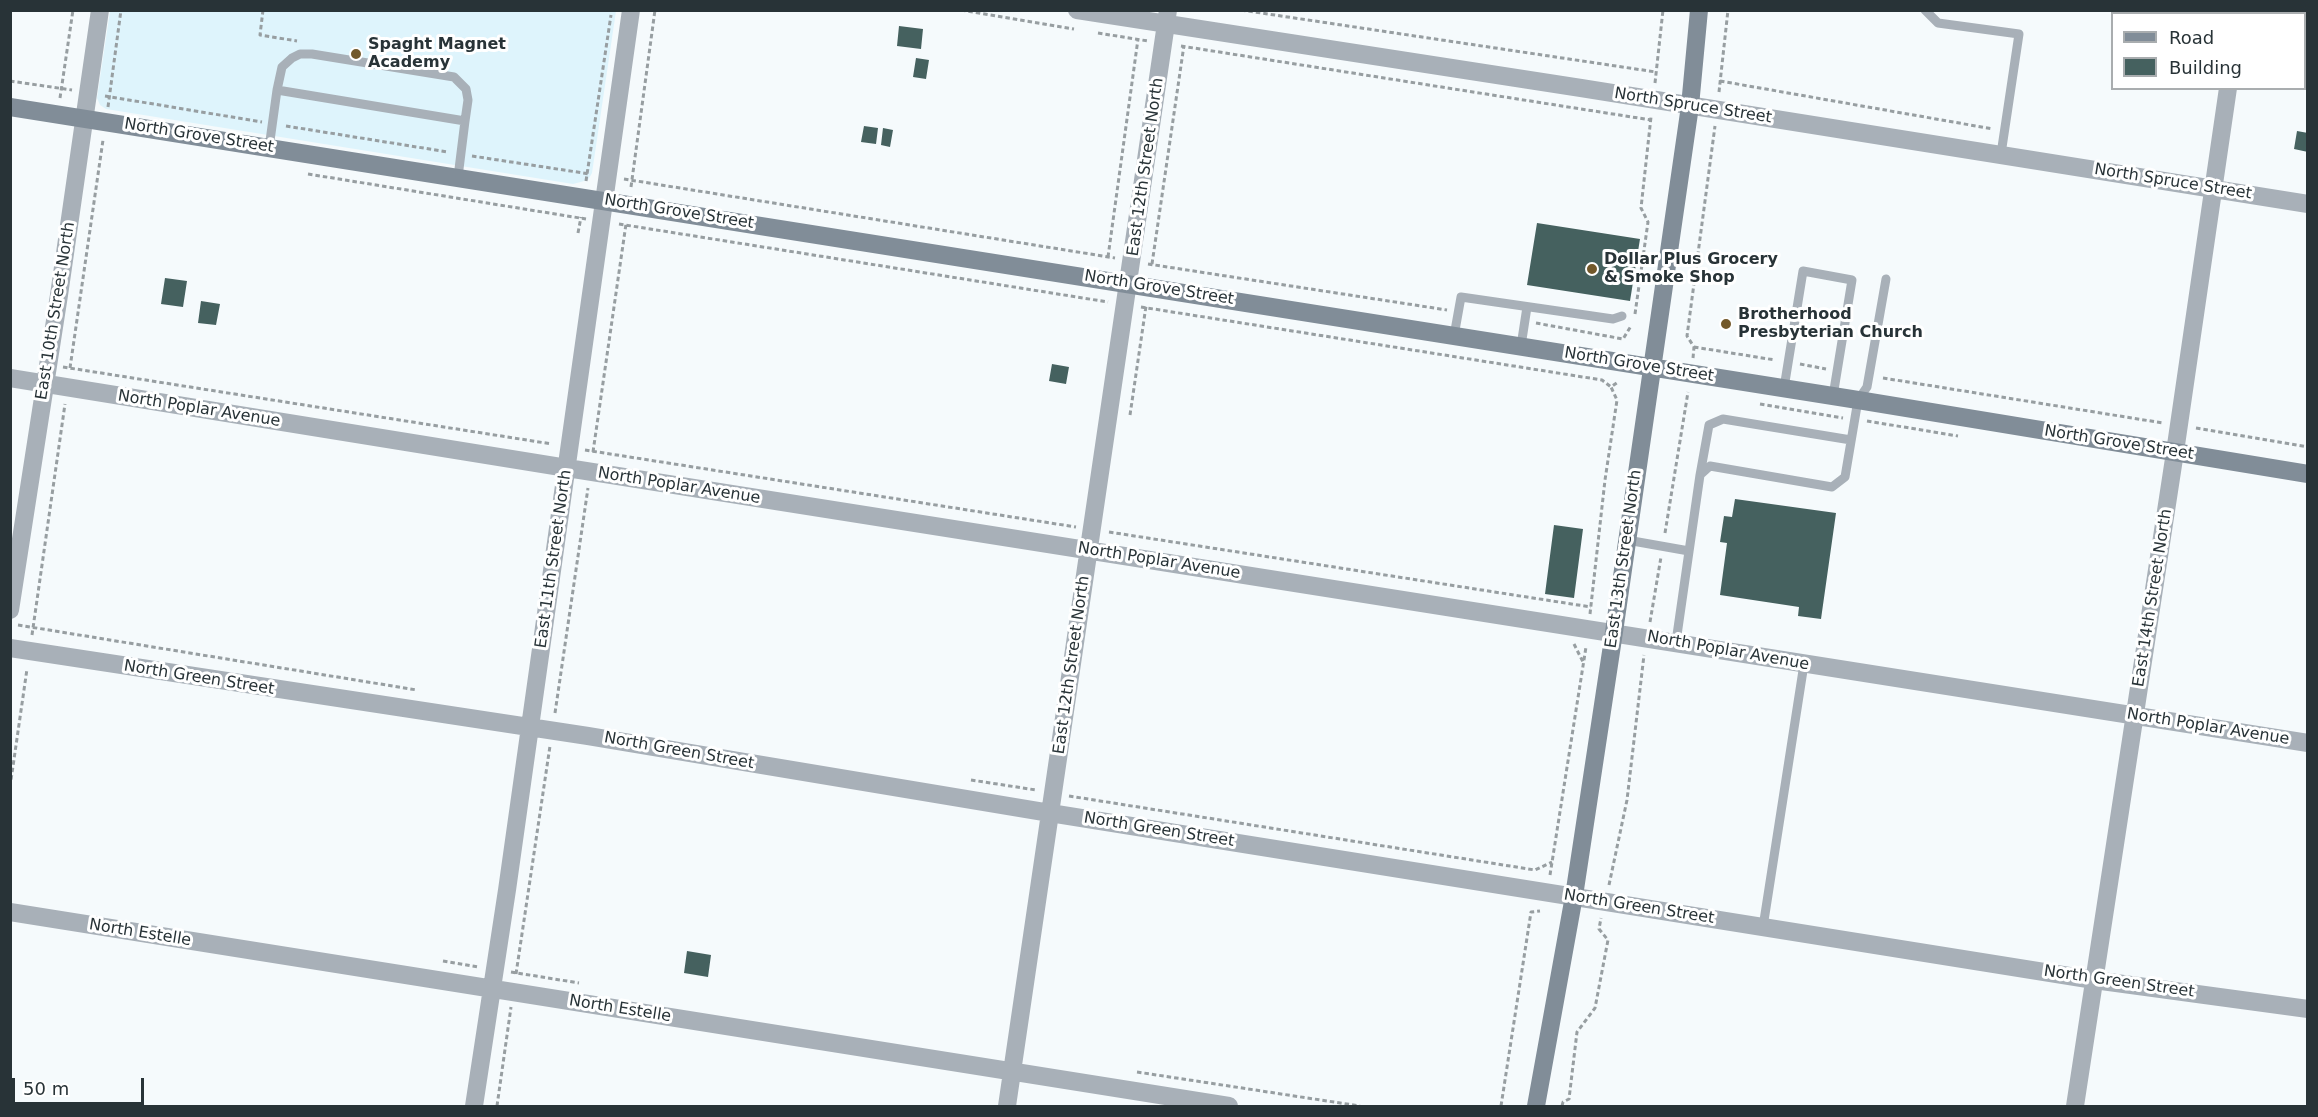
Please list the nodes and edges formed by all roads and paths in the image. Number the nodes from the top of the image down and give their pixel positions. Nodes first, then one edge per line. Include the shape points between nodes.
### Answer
1 (73, 10) edge
2 (100, 10) edge
3 (122, 10) edge
4 (611, 10) edge
5 (631, 10) edge
6 (655, 10) edge
7 (962, 10) edge
8 (1077, 10) edge
9 (1241, 10) edge
10 (1663, 10) edge
11 (1699, 10) edge
12 (1728, 10) edge
13 (1925, 10) edge
14 (1167, 18) edge
15 (1141, 21) junction
16 (1187, 28) junction
17 (1083, 31) dead end
18 (1094, 32) dead end
19 (1138, 39) junction
20 (1164, 44) junction
21 (1184, 47) junction
22 (1656, 72) junction
23 (10, 81) edge
24 (1720, 81) junction
25 (62, 88) junction
26 (277, 90) junction
27 (2228, 90) edge
28 (88, 93) junction
29 (109, 97) junction
30 (1653, 100) junction
31 (1690, 106) junction
32 (10, 107) edge
33 (1717, 110) junction
34 (58, 114) junction
35 (84, 118) junction
36 (1650, 120) junction
37 (465, 121) junction
38 (105, 122) junction
39 (273, 124) junction
40 (2005, 131) junction
41 (269, 147) junction
42 (461, 154) junction
43 (2001, 154) junction
44 (303, 173) dead end
45 (587, 173) junction
46 (458, 177) junction
47 (608, 177) junction
48 (632, 180) junction
49 (2214, 189) junction
50 (584, 197) junction
51 (605, 200) junction
52 (629, 204) junction
53 (2307, 204) edge
54 (581, 218) junction
55 (602, 222) junction
56 (626, 225) junction
57 (578, 233) dead end
58 (1108, 257) junction
59 (1132, 261) junction
60 (1152, 264) junction
61 (1886, 279) dead end
62 (1129, 283) junction
63 (1149, 287) junction
64 (1126, 305) junction
65 (1527, 307) junction
66 (1146, 308) junction
67 (1459, 312) junction
68 (1622, 316) dead end
69 (1524, 321) junction
70 (1454, 336) junction
71 (1521, 346) junction
72 (1694, 347) junction
73 (1788, 363) junction
74 (49, 364) junction
75 (1652, 367) junction
76 (70, 368) junction
77 (1837, 370) junction
78 (1690, 373) junction
79 (1869, 376) junction
80 (10, 378) edge
81 (1618, 382) dead end
82 (46, 384) junction
83 (67, 387) junction
84 (1611, 387) junction
85 (1784, 388) junction
86 (1833, 396) junction
87 (1858, 400) junction
88 (1130, 415) dead end
89 (2179, 426) junction
90 (1851, 440) junction
91 (570, 447) junction
92 (2307, 447) edge
93 (593, 451) junction
94 (2175, 452) junction
95 (567, 468) junction
96 (590, 472) junction
97 (2307, 474) edge
98 (1700, 476) junction
99 (1092, 529) junction
100 (1627, 540) junction
101 (1663, 546) junction
102 (1089, 550) junction
103 (1689, 551) junction
104 (1591, 607) junction
105 (10, 610) edge
106 (1589, 628) junction
107 (1614, 632) junction
108 (1647, 637) junction
109 (1676, 642) junction
110 (10, 648) edge
111 (30, 651) junction
112 (1804, 664) junction
113 (2135, 716) junction
114 (530, 727) junction
115 (552, 730) junction
116 (2307, 743) edge
117 (10, 787) edge
118 (1050, 813) junction
119 (1547, 892) junction
120 (1575, 896) junction
121 (1605, 901) junction
122 (10, 912) edge
123 (1763, 927) junction
124 (2094, 980) junction
125 (491, 989) junction
126 (514, 992) junction
127 (2307, 1009) edge
128 (1012, 1072) junction
129 (474, 1107) edge
130 (497, 1107) edge
131 (1007, 1107) edge
132 (1229, 1107) edge
133 (1501, 1107) edge
134 (1536, 1107) edge
135 (1562, 1107) edge
136 (2075, 1107) edge

1 - 25 path
2 - 28 street, East 10th Street North
3 - 29 path
4 - 45 path
5 - 47 street, East 11th Street North
6 - 48 path
7 - 17 path
8 - 15 street, North Spruce Street
9 - 22 path
10 - 22 path
11 - 31 street, East 13th Street North
12 - 24 path
13 - 40 lane via 1938,23 2019,34
14 - 15 street, North Spruce Street
14 - 16 street, North Spruce Street
14 - 20 street, East 12th Street North
15 - 19 path
16 - 21 path
16 - 30 street, North Spruce Street
18 - 19 path
19 - 20 path
19 - 58 path
20 - 21 path
20 - 59 street, East 12th Street North
21 - 36 path
21 - 60 path
22 - 30 path
23 - 25 path
24 - 33 path
24 - 40 path
25 - 28 path
25 - 34 path
26 - 37 lane
26 - 37 lane via 282,67 300,54 442,75 454,77 466,89
26 - 39 lane
27 - 49 street, East 14th Street North
28 - 29 path
28 - 35 street, East 10th Street North
29 - 38 path
29 - 39 path
30 - 31 street, North Spruce Street
30 - 36 path
31 - 33 street, North Spruce Street
31 - 75 street, East 13th Street North
32 - 34 street, North Grove Street
33 - 43 street, North Spruce Street
33 - 72 path via 1688,336
34 - 35 street, North Grove Street
35 - 38 street, North Grove Street
35 - 74 street, East 10th Street North
36 - 69 path via 1641,208 1648,222 1634,320 1623,339
37 - 42 lane
38 - 41 street, North Grove Street
38 - 76 path
39 - 41 lane
39 - 42 path
40 - 43 lane
41 - 46 street, North Grove Street
42 - 45 path
42 - 46 lane
43 - 49 street, North Spruce Street
44 - 54 path
45 - 47 path
45 - 50 path
46 - 50 street, North Grove Street
47 - 48 path
47 - 51 street, East 11th Street North
48 - 52 path
48 - 58 path
49 - 53 street, North Spruce Street
49 - 89 street, East 14th Street North
50 - 51 street, North Grove Street
50 - 54 path
51 - 52 street, North Grove Street
51 - 55 street, East 11th Street North
52 - 56 path
52 - 62 street, North Grove Street
54 - 55 path
54 - 57 path
55 - 56 path
55 - 91 street, East 11th Street North
56 - 64 path
56 - 93 path
58 - 59 path
59 - 60 path
59 - 62 street, East 12th Street North
60 - 63 path
60 - 67 path
61 - 79 lane
62 - 63 street, North Grove Street
62 - 64 street, East 12th Street North
63 - 66 path
63 - 70 street, North Grove Street
64 - 66 path
64 - 99 street, East 12th Street North
65 - 67 lane via 1461,297
65 - 68 lane via 1613,319
65 - 69 lane
66 - 84 path via 1602,380
66 - 88 path
67 - 70 lane
69 - 71 lane
70 - 71 street, North Grove Street
71 - 75 street, North Grove Street
72 - 73 path
72 - 78 path
73 - 77 path
73 - 77 lane via 1803,271 1852,280
73 - 85 lane
74 - 76 path
74 - 82 street, East 10th Street North
75 - 78 street, North Grove Street
75 - 100 street, East 13th Street North
76 - 83 path
76 - 91 path
77 - 86 lane
78 - 85 street, North Grove Street
78 - 101 path
79 - 87 lane
79 - 89 path
80 - 82 street, North Poplar Avenue
81 - 84 path
82 - 83 street, North Poplar Avenue
82 - 105 street, East 10th Street North
83 - 95 street, North Poplar Avenue
83 - 111 path
84 - 104 path via 1617,400
85 - 86 street, North Grove Street
86 - 87 street, North Grove Street
87 - 90 lane
87 - 94 street, North Grove Street
89 - 92 path
89 - 94 street, East 14th Street North
90 - 98 lane via 1845,477 1832,487 1710,466
90 - 98 lane via 1723,419 1709,425
91 - 93 path
91 - 95 street, East 11th Street North
93 - 96 path
93 - 99 path
94 - 97 street, North Grove Street
94 - 113 street, East 14th Street North
95 - 96 street, North Poplar Avenue
95 - 114 street, East 11th Street North
96 - 102 street, North Poplar Avenue
96 - 115 path
98 - 103 lane
99 - 102 street, East 12th Street North
99 - 104 path
100 - 101 lane
100 - 107 street, East 13th Street North
101 - 103 lane
101 - 108 path
102 - 106 street, North Poplar Avenue
102 - 118 street, East 12th Street North
103 - 109 lane
104 - 106 path
106 - 107 street, North Poplar Avenue
106 - 119 path
107 - 108 street, North Poplar Avenue
107 - 120 street, East 13th Street North
108 - 109 street, North Poplar Avenue
108 - 121 path via 1628,800
109 - 112 street, North Poplar Avenue
110 - 111 street, North Green Street
111 - 114 street, North Green Street
111 - 117 path
112 - 113 street, North Poplar Avenue
112 - 123 lane
113 - 116 street, North Poplar Avenue
113 - 124 street, East 14th Street North
114 - 115 street, North Green Street
114 - 125 street, East 11th Street North
115 - 118 street, North Green Street
115 - 126 path
118 - 119 street, North Green Street
118 - 128 street, East 12th Street North
119 - 120 street, North Green Street
119 - 133 path via 1544,910 1532,912
120 - 121 street, North Green Street
120 - 134 street, East 13th Street North
121 - 123 street, North Green Street
121 - 135 path via 1599,929 1608,940 1594,1008 1577,1032 1569,1099
122 - 125 street, North Estelle
123 - 124 street, North Green Street
124 - 127 street, North Green Street
124 - 136 street, East 14th Street North
125 - 126 street, North Estelle
125 - 129 street, East 11th Street North
126 - 128 street, North Estelle
126 - 130 path
128 - 131 street, East 12th Street North
128 - 132 street, North Estelle

